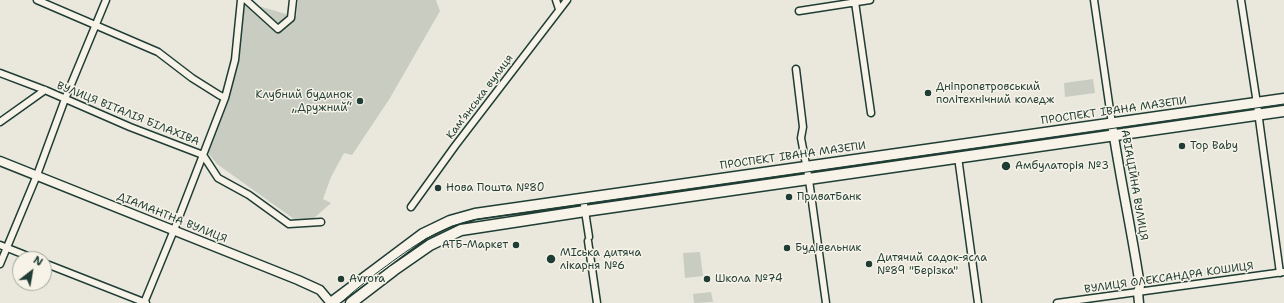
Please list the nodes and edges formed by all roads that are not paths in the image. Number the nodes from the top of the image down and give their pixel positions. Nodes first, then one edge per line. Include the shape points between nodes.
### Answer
1 (37, 0) edge
2 (106, 0) edge
3 (241, 0) edge
4 (246, 0) edge
5 (293, 0) edge
6 (556, 0) edge
7 (567, 0) edge
8 (870, 0) edge
9 (1094, 0) edge
10 (1241, 0) edge
11 (855, 2) junction
12 (559, 9) junction
13 (799, 11) dead end
14 (96, 24) junction
15 (796, 69) dead end
16 (0, 73) edge
17 (45, 90) junction
18 (225, 98) junction
19 (65, 99) junction
20 (1284, 99) edge
21 (1256, 103) junction
22 (1284, 111) edge
23 (871, 112) dead end
24 (1258, 114) junction
25 (0, 122) edge
26 (1112, 124) junction
27 (1114, 135) junction
28 (203, 155) junction
29 (958, 157) junction
30 (0, 161) edge
31 (806, 167) junction
32 (37, 175) junction
33 (809, 180) junction
34 (583, 198) junction
35 (411, 207) dead end
36 (585, 211) junction
37 (321, 222) dead end
38 (174, 230) junction
39 (3, 246) edge
40 (15, 251) edge
41 (0, 264) edge
42 (52, 266) edge
43 (1282, 273) edge
44 (1138, 292) junction
45 (145, 303) edge
46 (331, 303) edge
47 (350, 303) edge
48 (598, 303) edge
49 (826, 303) edge
50 (978, 303) edge
51 (1057, 303) edge
52 (1139, 303) edge

1 - 14 street
2 - 14 street
3 - 18 street via 235,60
4 - 5 street via 278,29 290,18
6 - 12 street
7 - 12 street, Камʼянська вулиця
8 - 11 street
9 - 26 street, АВІАЦІЙНА ВУЛИЦЯ
10 - 21 street
11 - 13 street
11 - 23 street
12 - 35 street, Камʼянська вулиця
14 - 18 street via 158,52 192,78
14 - 19 street
15 - 31 street via 803,127 801,138
16 - 17 street, ВУЛИЦЯ ВІТАЛІЯ БІЛАХІВА
17 - 19 street, ВУЛИЦЯ ВІТАЛІЯ БІЛАХІВА
17 - 25 street
18 - 28 street
19 - 28 street, ВУЛИЦЯ ВІТАЛІЯ БІЛАХІВА
19 - 32 street
20 - 21 highway, ПРОСПЕКТ ІВАНА МАЗЕПИ
21 - 24 street
21 - 26 highway, ПРОСПЕКТ ІВАНА МАЗЕПИ
22 - 24 highway
24 - 27 highway
24 - 43 street
26 - 27 street, АВІАЦІЙНА ВУЛИЦЯ
26 - 31 highway, ПРОСПЕКТ ІВАНА МАЗЕПИ
27 - 29 highway
27 - 44 street, АВІАЦІЙНА ВУЛИЦЯ via 1140,286
28 - 37 street, ВУЛИЦЯ ВІТАЛІЯ БІЛАХІВА via 218,178 249,195 290,224
28 - 38 street
29 - 33 highway
29 - 50 street
30 - 32 street, ДІАМАНТНА ВУЛИЦЯ
31 - 33 street
31 - 34 highway, ПРОСПЕКТ ІВАНА МАЗЕПИ
32 - 38 street, ДІАМАНТНА ВУЛИЦЯ
32 - 39 street
33 - 36 highway
33 - 49 street
34 - 36 street
34 - 46 highway, ПРОСПЕКТ ІВАНА МАЗЕПИ via 476,214 441,224
36 - 47 highway via 461,230 430,244
36 - 48 street
38 - 45 street
38 - 46 street, ДІАМАНТНА ВУЛИЦЯ via 314,287
39 - 40 street
39 - 41 street
42 - 45 street
43 - 44 street, ВУЛИЦЯ ОЛЕКСАНДРА КОШИЦЯ
44 - 51 street, ВУЛИЦЯ ОЛЕКСАНДРА КОШИЦЯ
44 - 52 street, АВІАЦІЙНА ВУЛИЦЯ

